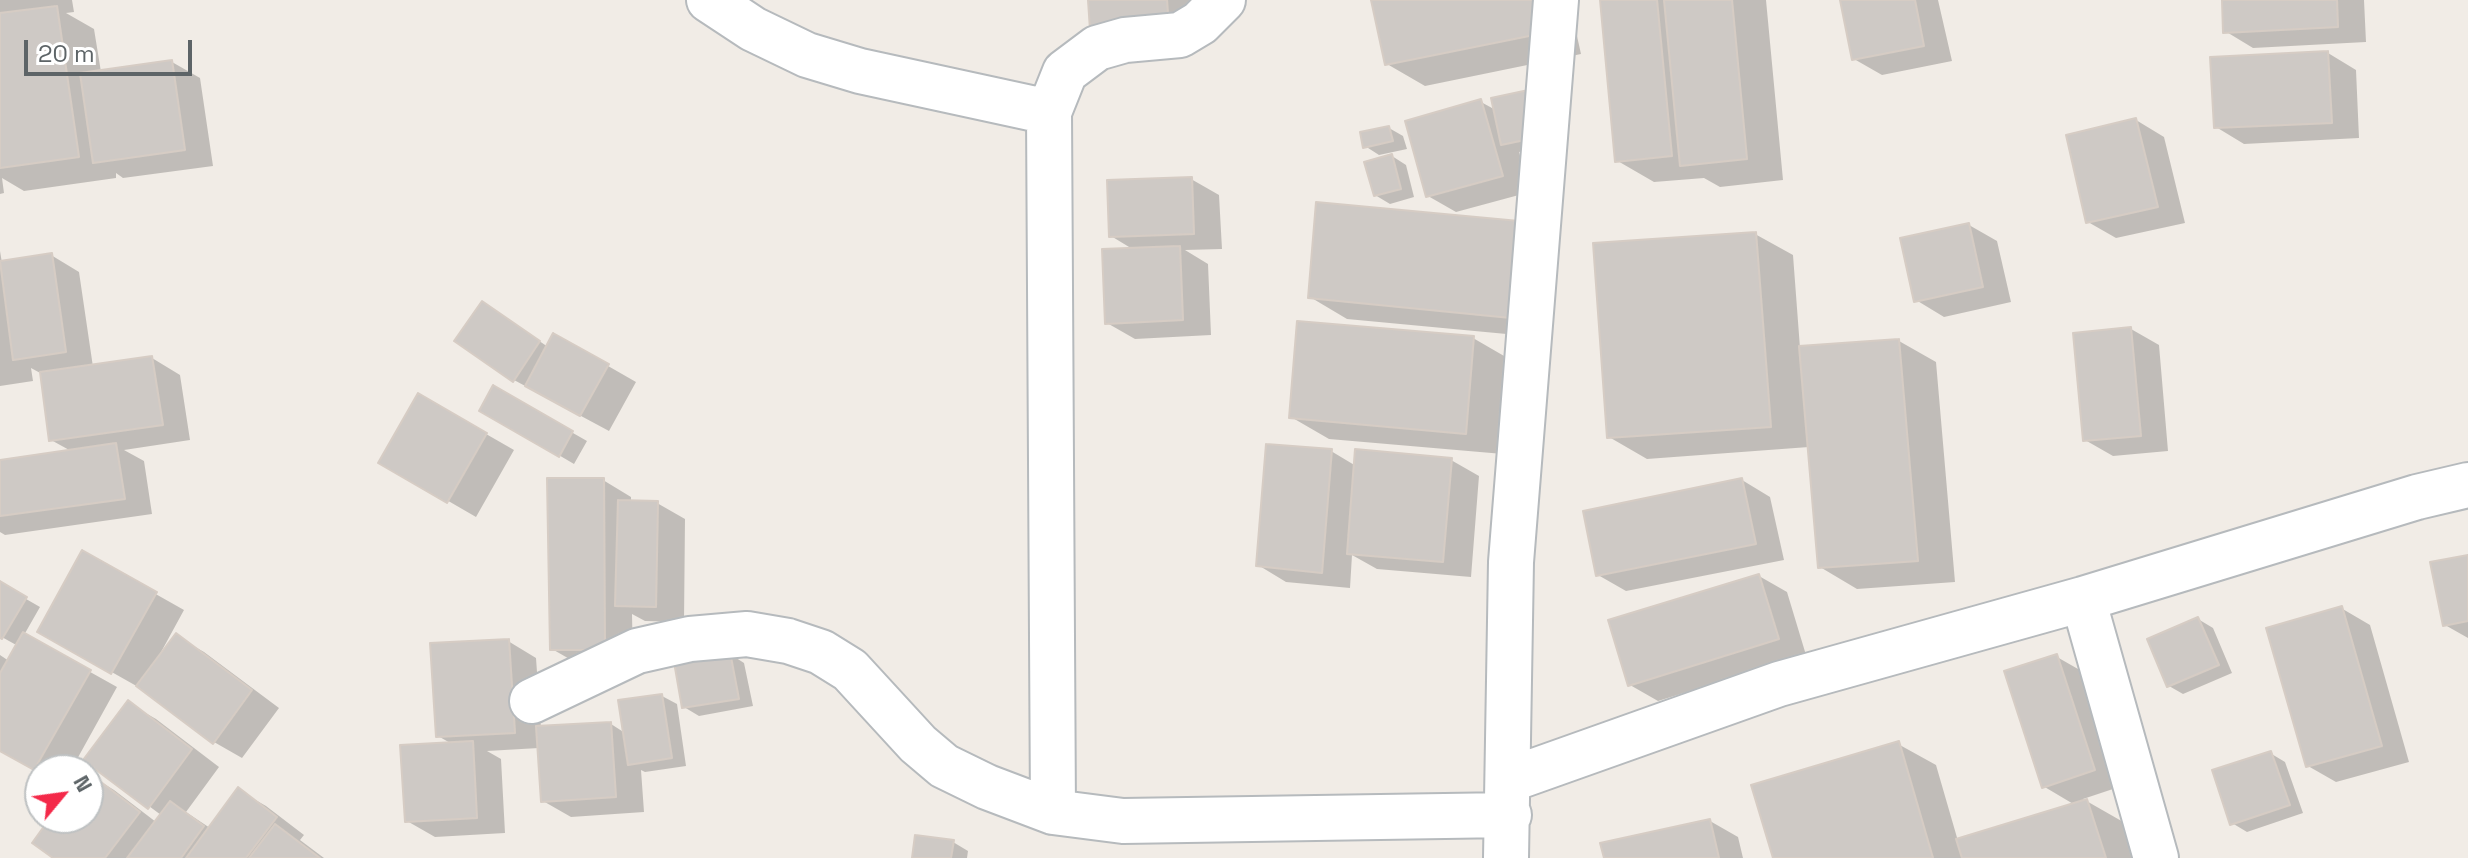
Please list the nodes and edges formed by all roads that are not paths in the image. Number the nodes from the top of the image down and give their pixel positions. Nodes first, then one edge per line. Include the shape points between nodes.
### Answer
1 (709, 0) edge
2 (1223, 0) edge
3 (1556, 0) edge
4 (1049, 112) junction
5 (2468, 485) edge
6 (2083, 599) junction
7 (532, 701) dead end
8 (1509, 798) junction
9 (1053, 812) junction
10 (1506, 858) edge
11 (2156, 858) edge

1 - 4 street via 807,55
2 - 4 street via 1180,35 1097,48 1065,72
3 - 8 street via 1511,562
4 - 9 street
5 - 6 street
6 - 8 street via 1779,684
6 - 11 street
7 - 9 street via 637,651 747,634 788,641 821,652 850,670 944,766
8 - 9 street via 1123,821
8 - 10 street

